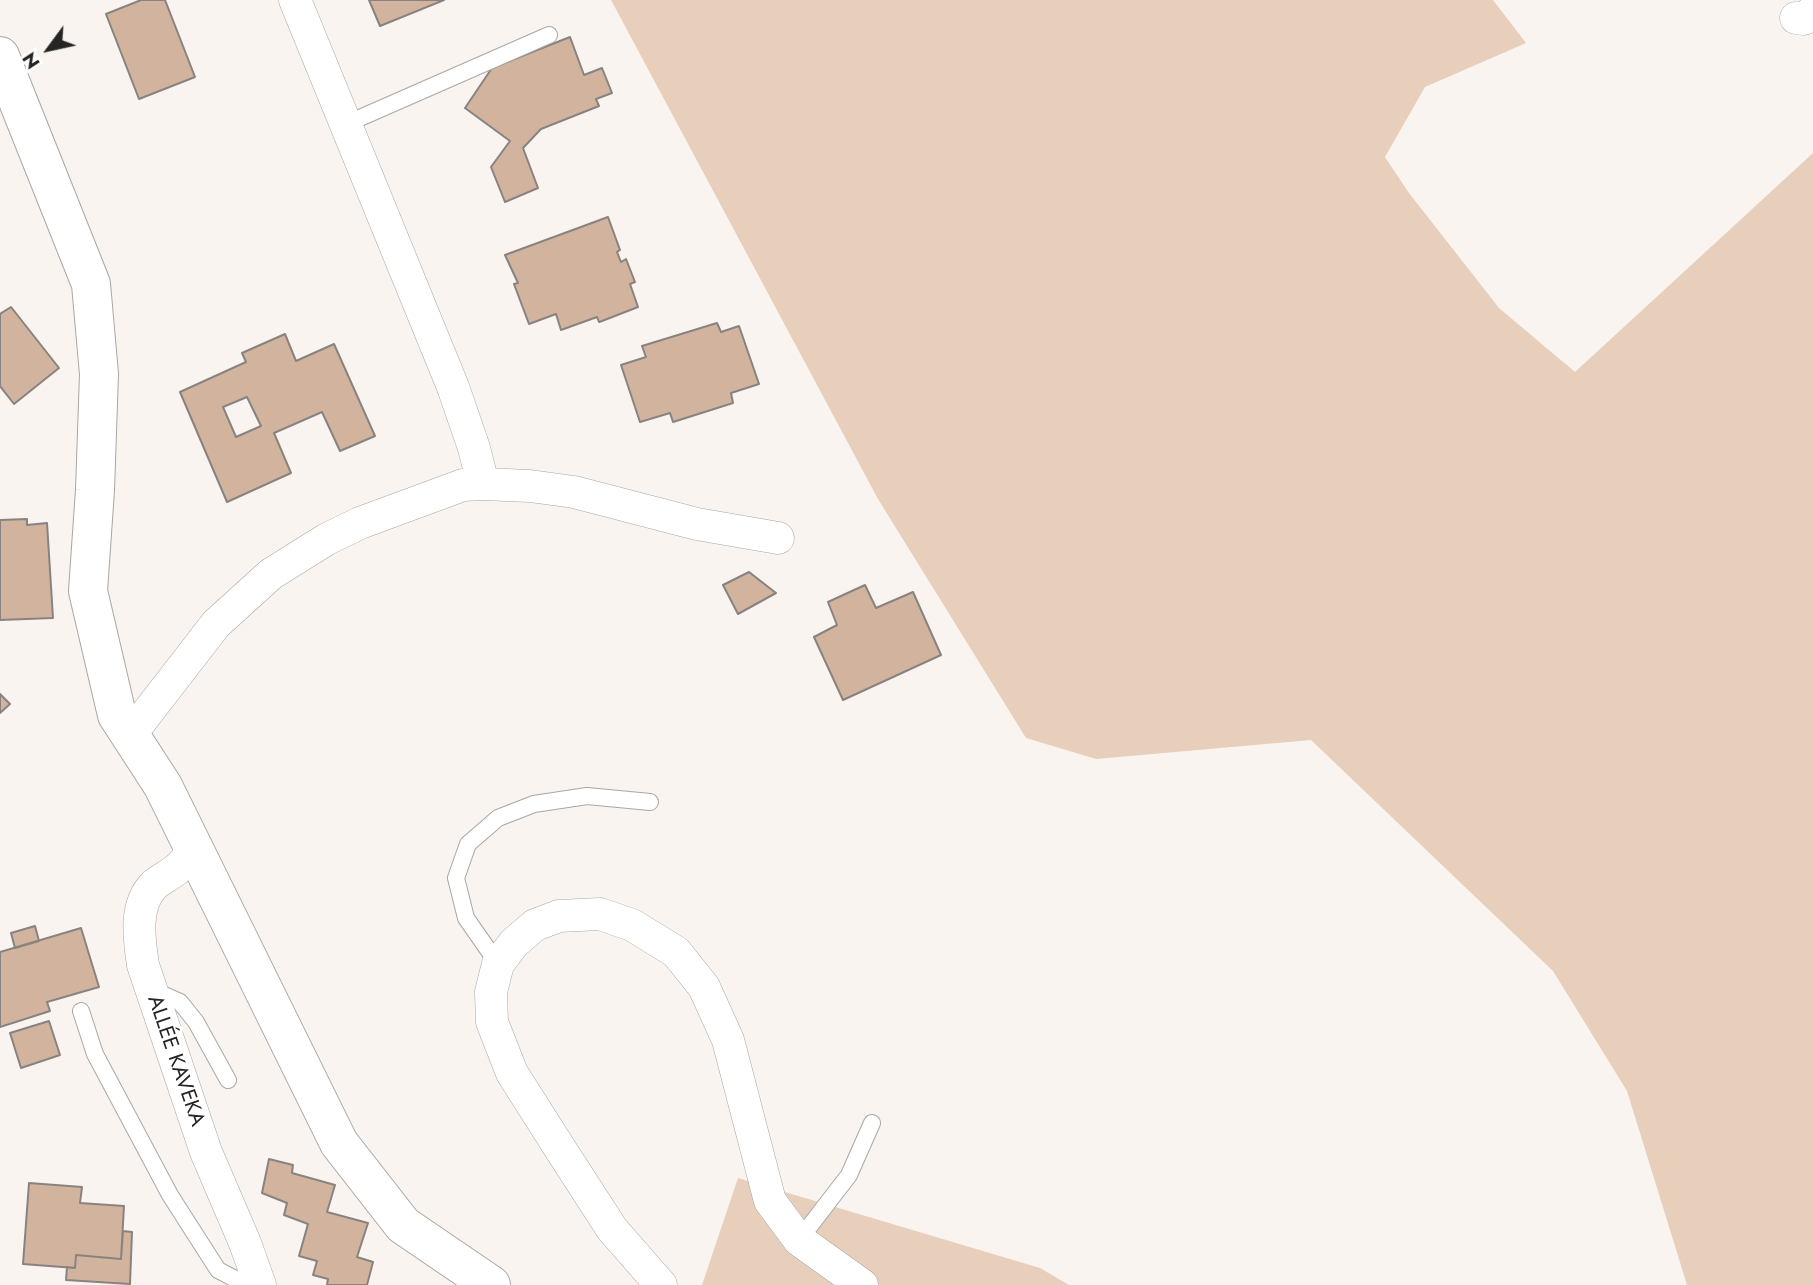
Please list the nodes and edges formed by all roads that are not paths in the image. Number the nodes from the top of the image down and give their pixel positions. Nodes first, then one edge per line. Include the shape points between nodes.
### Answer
1 (295, 0) edge
2 (549, 36) dead end
3 (0, 55) edge
4 (345, 124) junction
5 (483, 484) junction
6 (778, 538) dead end
7 (130, 735) junction
8 (650, 802) dead end
9 (194, 847) junction
10 (498, 964) junction
11 (151, 989) junction
12 (81, 1011) dead end
13 (228, 1080) dead end
14 (872, 1123) dead end
15 (799, 1240) junction
16 (247, 1285) edge
17 (260, 1285) edge
18 (491, 1285) edge
19 (661, 1285) edge
20 (862, 1285) edge

1 - 4 street
2 - 4 lane
3 - 7 main road via 91,284 99,374 88,592 117,715
4 - 5 street via 453,387
5 - 6 street via 574,492 697,524
5 - 7 street via 463,485 360,523 271,575 216,624
7 - 9 main road
8 - 10 lane via 586,796 534,804 498,818 468,844 456,878 466,918
9 - 11 street, ALLÉE KAVEKA via 179,868 146,894 139,938
9 - 18 main road via 339,1143 403,1225
10 - 15 street via 535,925 559,916 600,914 632,925 676,952 704,988 728,1041 770,1201
10 - 19 street via 491,992 492,1022 512,1073 612,1229
11 - 13 lane via 180,1002 196,1021
11 - 17 street, ALLÉE KAVEKA via 206,1152
12 - 16 lane via 95,1054 170,1195 218,1270
14 - 15 lane via 849,1175
15 - 20 street

